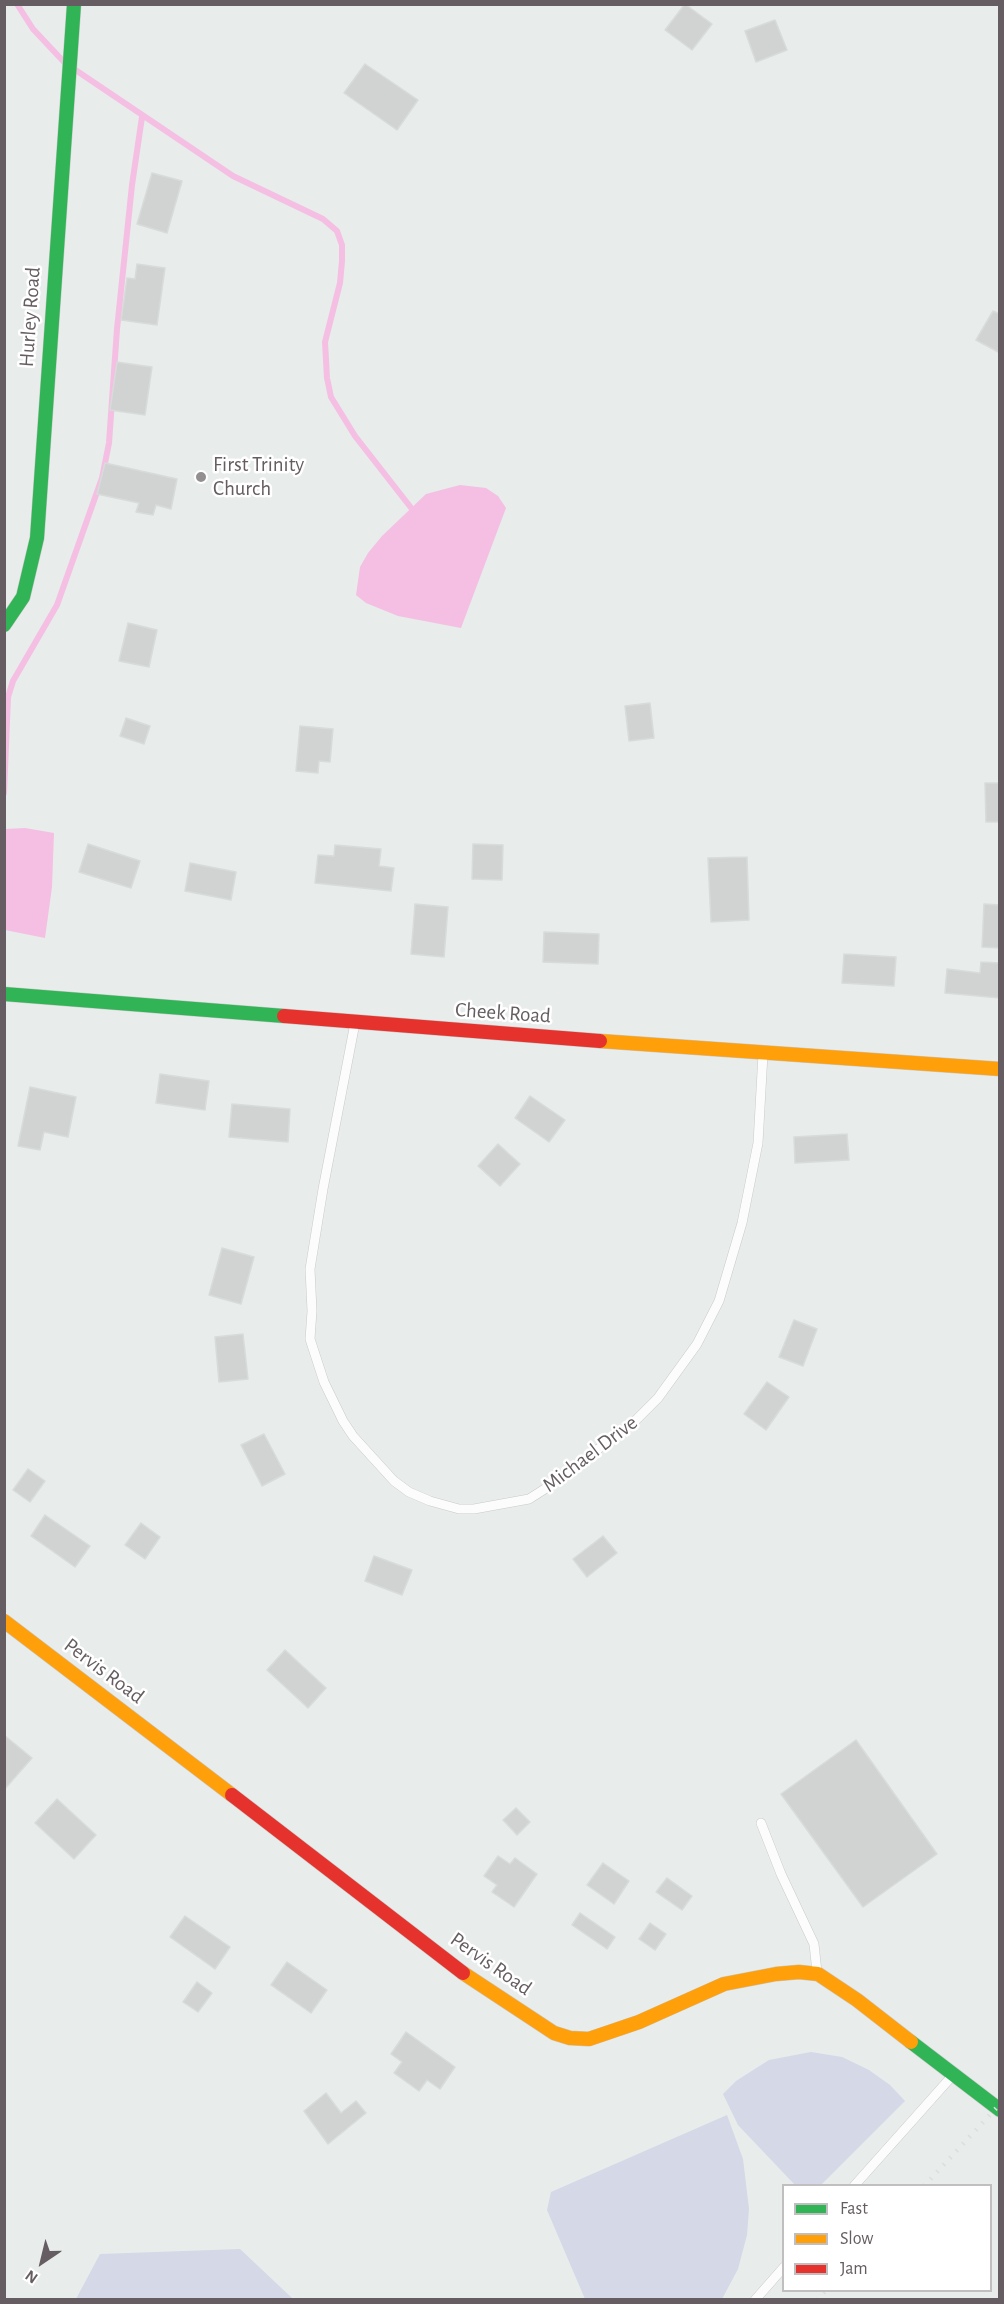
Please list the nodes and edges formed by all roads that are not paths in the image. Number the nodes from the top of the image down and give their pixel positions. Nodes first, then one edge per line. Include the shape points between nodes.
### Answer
1 (74, 4) edge
2 (4, 625) edge
3 (4, 994) edge
4 (355, 1023) junction
5 (763, 1054) junction
6 (999, 1069) edge
7 (4, 1621) edge
8 (761, 1823) dead end
9 (818, 1974) junction
10 (955, 2073) junction
11 (999, 2110) edge
12 (856, 2184) edge
13 (782, 2267) edge
14 (755, 2300) edge

1 - 2 street, Hurley Road via 37,538 22,597
3 - 4 street, Cheek Road
4 - 5 street, Cheek Road
4 - 5 lane, Michael Drive via 310,1269 310,1339 324,1382 353,1436 402,1487 459,1509 529,1499 551,1485 635,1421 658,1398 696,1344 718,1301 742,1223 758,1143
5 - 6 street, Cheek Road
7 - 9 street, Pervis Road via 465,1974 554,2033 589,2039 639,2022 724,1984 776,1974
8 - 9 lane via 814,1944
9 - 10 street
10 - 11 street
10 - 12 lane
13 - 14 lane

